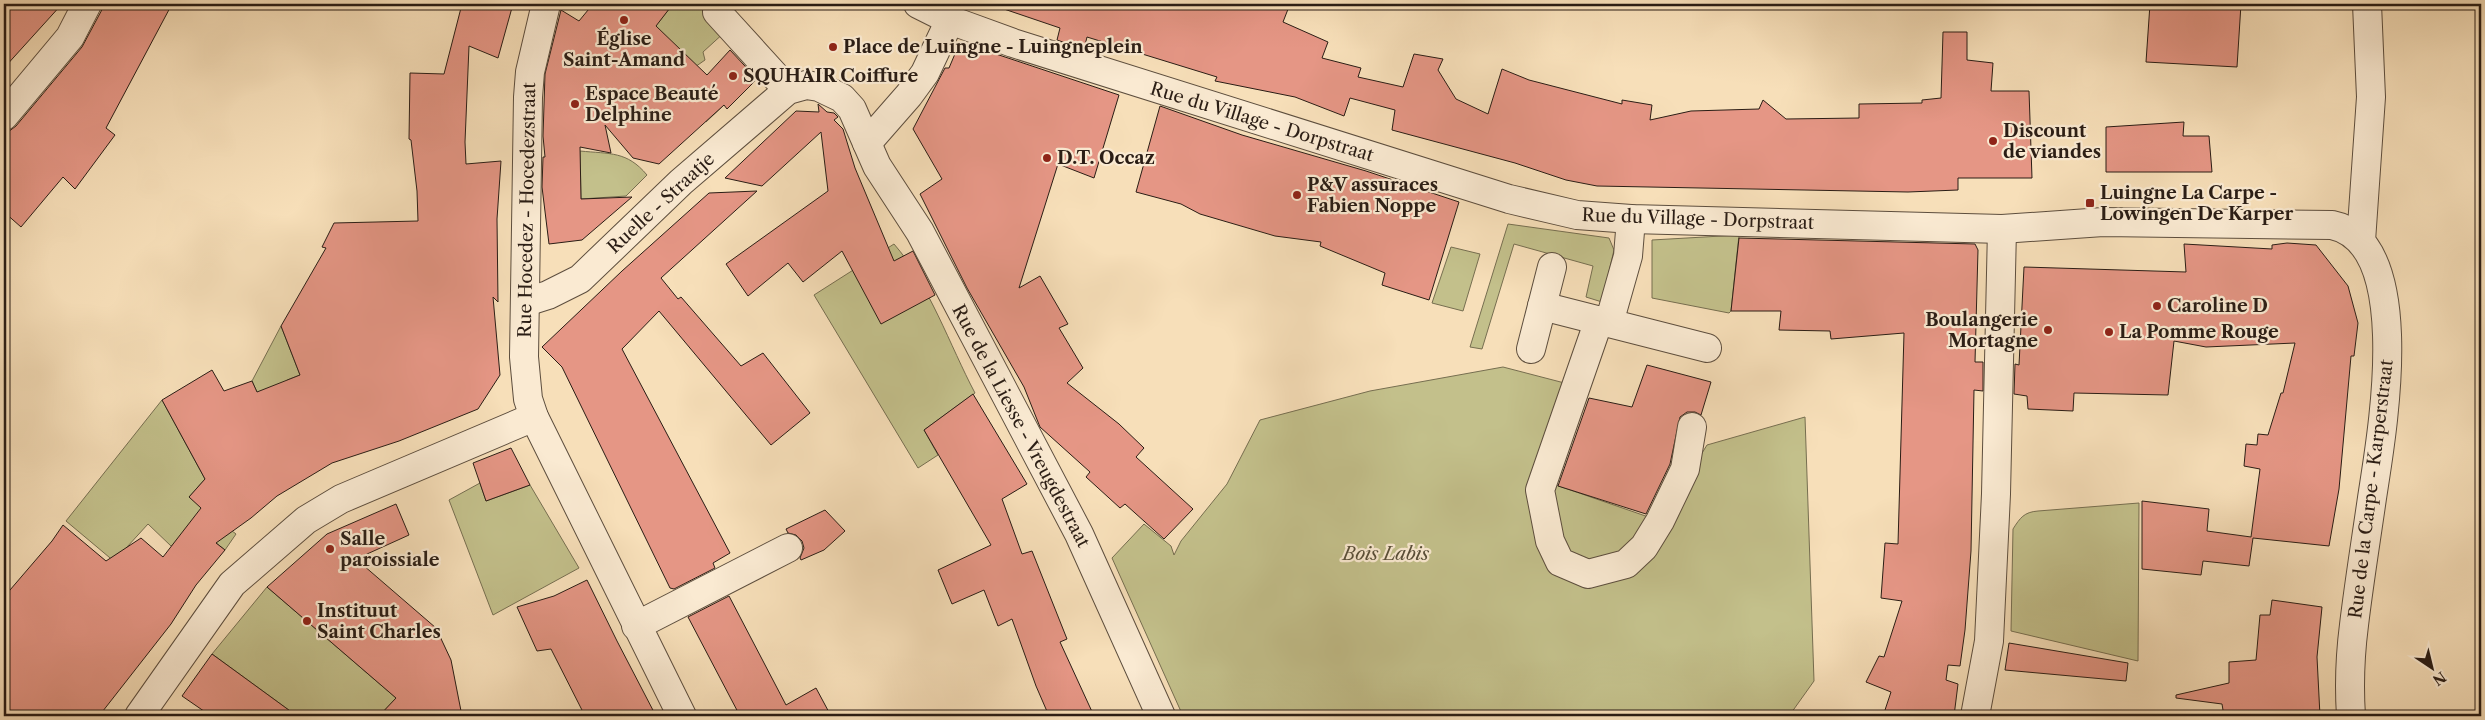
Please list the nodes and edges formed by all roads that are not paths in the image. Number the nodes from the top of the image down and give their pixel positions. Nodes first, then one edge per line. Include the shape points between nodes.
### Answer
1 (87, 4) edge
2 (546, 4) edge
3 (918, 4) edge
4 (2367, 4) edge
5 (717, 12) dead end
6 (950, 20) junction
7 (788, 90) junction
8 (4, 116) edge
9 (867, 143) junction
10 (1631, 220) junction
11 (2002, 228) junction
12 (2361, 241) junction
13 (1552, 267) dead end
14 (526, 302) junction
15 (1542, 306) junction
16 (1604, 322) junction
17 (1707, 348) dead end
18 (1531, 349) dead end
19 (534, 417) junction
20 (1692, 427) dead end
21 (788, 548) dead end
22 (636, 626) junction
23 (139, 716) edge
24 (682, 716) edge
25 (1161, 716) edge
26 (1974, 716) edge
27 (2351, 716) edge

1 - 8 street via 70,37
2 - 14 street, Rue Hocedez - Hocedezstraat via 530,72 528,97
3 - 6 street, Rue du Village - Dorpstraat
4 - 12 street via 2371,98
5 - 7 street
6 - 9 street via 925,73
6 - 10 street, Rue du Village - Dorpstraat via 1013,43 1509,199 1577,215
7 - 9 street via 806,85 819,87 842,98 858,119
7 - 14 street, Ruelle - Straatje via 681,182 580,279
9 - 25 street, Rue de la Liesse - Vreugdestraat via 883,176 924,241 1079,534
10 - 11 street, Rue du Village - Dorpstraat
10 - 16 street via 1627,261
11 - 12 street, Rue de la Carpe - Karperstraat via 2103,222 2332,225 2344,227
11 - 26 street via 1989,641
12 - 27 street, Rue de la Carpe - Karperstraat via 2379,280 2388,358 2381,434 2351,653
13 - 15 street
14 - 19 street, Rue Hocedez - Hocedezstraat via 525,372
15 - 16 street
15 - 18 street
16 - 17 street
16 - 20 street via 1540,490 1550,541 1560,562 1588,574 1626,564 1644,548 1685,469
19 - 22 street, Rue Hocedez - Hocedezstraat
19 - 23 street via 342,499 306,520 232,584
21 - 22 street
22 - 24 street, Rue Hocedez - Hocedezstraat

